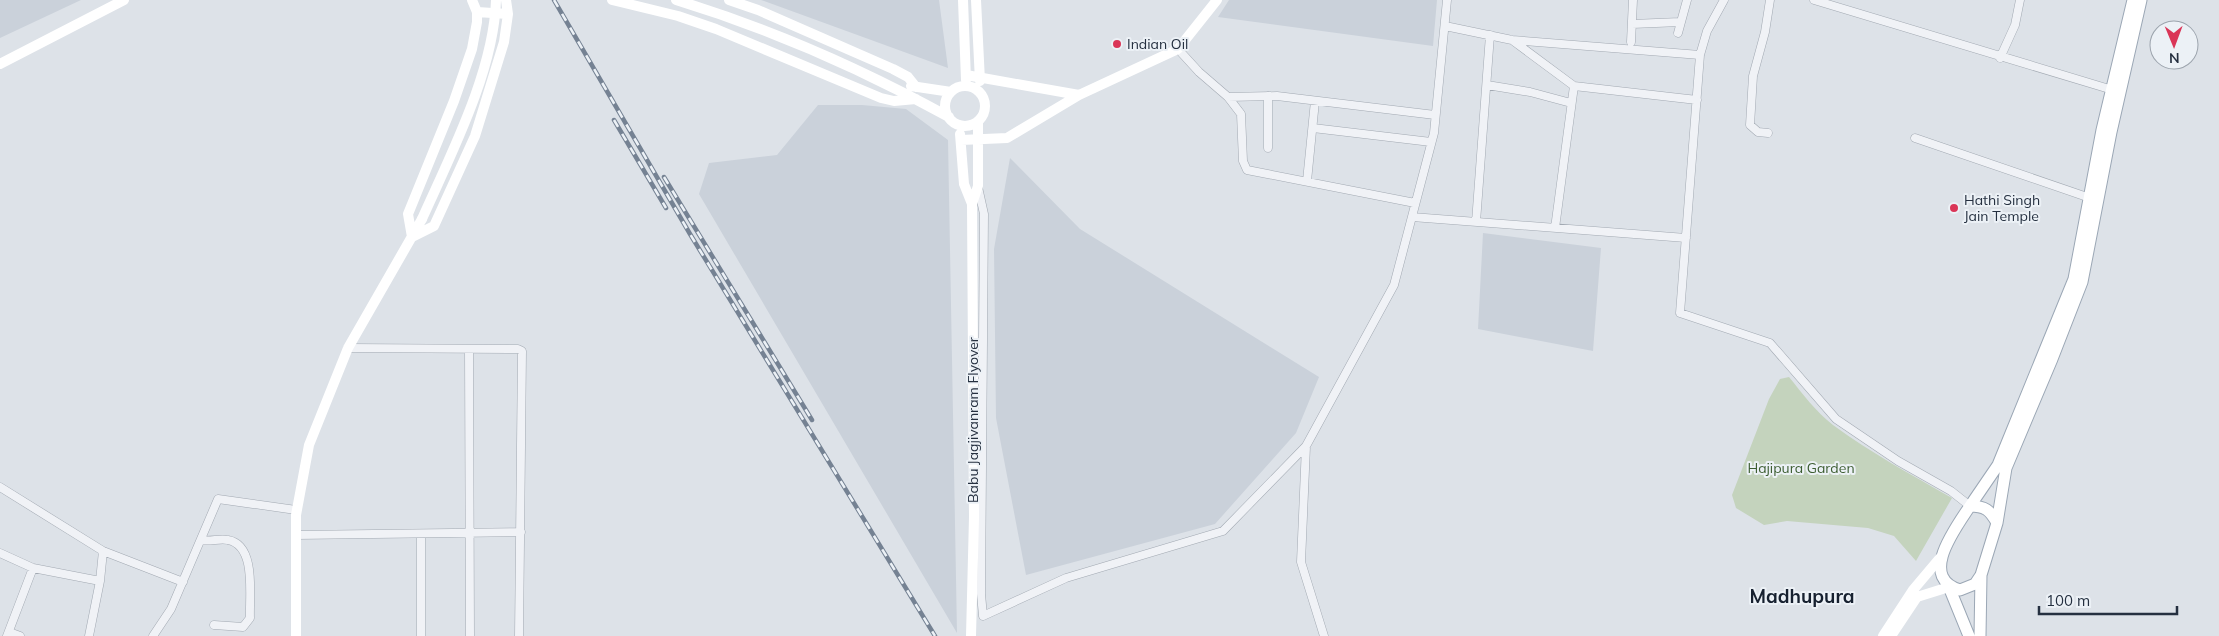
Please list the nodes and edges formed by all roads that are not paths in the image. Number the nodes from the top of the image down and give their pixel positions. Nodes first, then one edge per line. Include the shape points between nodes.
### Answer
1 (124, 0) edge
2 (472, 0) edge
3 (496, 0) edge
4 (506, 0) edge
5 (612, 0) edge
6 (676, 0) edge
7 (729, 0) edge
8 (963, 0) edge
9 (976, 0) edge
10 (1217, 0) edge
11 (1448, 0) edge
12 (1633, 0) edge
13 (1688, 0) edge
14 (1724, 0) edge
15 (1770, 0) edge
16 (1814, 0) edge
17 (2020, 0) edge
18 (2133, 0) edge
19 (2141, 0) edge
20 (477, 12) junction
21 (508, 14) junction
22 (1680, 22) junction
23 (1632, 24) junction
24 (1445, 26) junction
25 (1678, 34) dead end
26 (1490, 35) junction
27 (1512, 40) junction
28 (1631, 42) dead end
29 (1178, 49) junction
30 (1700, 55) junction
31 (2000, 58) junction
32 (0, 64) edge
33 (966, 75) junction
34 (980, 77) junction
35 (888, 83) junction
36 (1486, 85) junction
37 (966, 86) junction
38 (1574, 86) junction
39 (916, 87) junction
40 (2116, 91) junction
41 (951, 92) junction
42 (980, 92) junction
43 (1079, 96) junction
44 (1268, 96) junction
45 (1228, 97) junction
46 (916, 99) junction
47 (1697, 100) junction
48 (1315, 101) junction
49 (1572, 103) junction
50 (1435, 115) junction
51 (949, 117) junction
52 (978, 121) junction
53 (959, 125) junction
54 (1313, 128) junction
55 (1768, 133) dead end
56 (1915, 138) dead end
57 (961, 140) junction
58 (978, 140) junction
59 (1431, 142) junction
60 (1268, 148) dead end
61 (1307, 181) junction
62 (978, 186) junction
63 (2090, 198) junction
64 (1415, 203) junction
65 (972, 204) junction
66 (1412, 217) junction
67 (1476, 222) junction
68 (1556, 228) junction
69 (412, 237) junction
70 (1686, 238) junction
71 (348, 348) junction
72 (469, 348) junction
73 (1306, 446) junction
74 (0, 487) edge
75 (1970, 506) junction
76 (296, 510) junction
77 (1997, 523) junction
78 (521, 532) junction
79 (470, 533) junction
80 (421, 534) junction
81 (296, 535) junction
82 (201, 540) junction
83 (103, 551) junction
84 (0, 553) edge
85 (1940, 558) junction
86 (33, 568) junction
87 (1981, 575) junction
88 (100, 581) junction
89 (183, 582) junction
90 (1949, 587) junction
91 (214, 625) dead end
92 (8, 634) edge
93 (20, 636) edge
94 (89, 636) edge
95 (153, 636) edge
96 (296, 636) edge
97 (421, 636) edge
98 (470, 636) edge
99 (519, 636) edge
100 (971, 636) edge
101 (1324, 636) edge
102 (1883, 636) edge
103 (1891, 636) edge
104 (1970, 636) edge
105 (1980, 636) edge

1 - 32 street
2 - 20 street
3 - 69 street, bridge via 492,41 463,125
4 - 21 street
5 - 46 street via 716,29 881,98 894,101
6 - 35 street via 736,18
7 - 39 street via 894,69 908,77
8 - 33 street
9 - 34 street
10 - 29 street
11 - 24 street
12 - 23 street
13 - 22 street
14 - 30 street via 1707,31
15 - 55 street via 1753,76 1750,125 1758,132
16 - 31 street
17 - 31 street via 2015,24
18 - 40 main road
19 - 40 main road
20 - 21 street
20 - 69 street via 472,49 408,214
21 - 69 street via 494,81 475,136 434,226
22 - 23 street
22 - 25 street
23 - 28 street
24 - 26 street
24 - 50 street
26 - 27 street
26 - 36 street
27 - 30 street
27 - 38 street
29 - 43 street
29 - 45 street
30 - 47 street
31 - 40 street
33 - 34 street
33 - 37 street
34 - 42 street
34 - 43 street
35 - 39 street
35 - 46 street
36 - 49 street
36 - 67 street
37 - 41 street
37 - 42 street
38 - 47 street
38 - 49 street
39 - 41 street
40 - 63 main road
40 - 77 main road via 2082,282 2006,468
41 - 51 street via 945,104
42 - 52 street via 985,103 983,116
43 - 58 street via 1007,138
44 - 45 street
44 - 48 street
44 - 60 street
45 - 61 street via 1241,114 1243,161 1247,170
46 - 51 street
47 - 70 street
48 - 50 street
48 - 54 street
49 - 68 street
50 - 59 street
51 - 53 street
52 - 53 street
52 - 58 street
53 - 57 street
54 - 59 street
54 - 61 street
56 - 63 street
57 - 58 street
57 - 65 street via 964,184
58 - 62 street
59 - 64 street
61 - 64 street
62 - 65 street
62 - 73 street via 984,214 983,616 1066,578 1222,531
63 - 75 main road via 2074,279 2044,356 1998,464
64 - 66 street
65 - 100 street, Babu Jagjivanram Flyover via 974,517
66 - 67 street
66 - 73 street via 1394,284
67 - 68 street
68 - 70 street
69 - 71 street
70 - 75 street via 1680,313 1770,343 1836,419 1898,461 1952,491
71 - 72 street
71 - 76 street via 309,445
72 - 78 street via 518,350 523,355
72 - 79 street
73 - 101 street via 1301,562
74 - 83 street
75 - 77 main road via 1990,510
75 - 85 main road
76 - 81 street
76 - 82 street via 218,499
77 - 87 main road
78 - 79 street
78 - 99 street
79 - 80 street
79 - 98 street
80 - 81 street
80 - 97 street
81 - 96 street
82 - 89 street
82 - 91 street via 238,543 249,561 248,623 243,627
83 - 88 street
83 - 89 street
84 - 86 street
85 - 90 main road via 1942,579
85 - 102 street via 1913,590
86 - 88 street
86 - 92 street
87 - 90 main road via 1975,584 1960,590
87 - 105 main road
88 - 94 street
89 - 95 street via 171,609
90 - 103 street via 1917,597
90 - 104 main road
92 - 93 street

